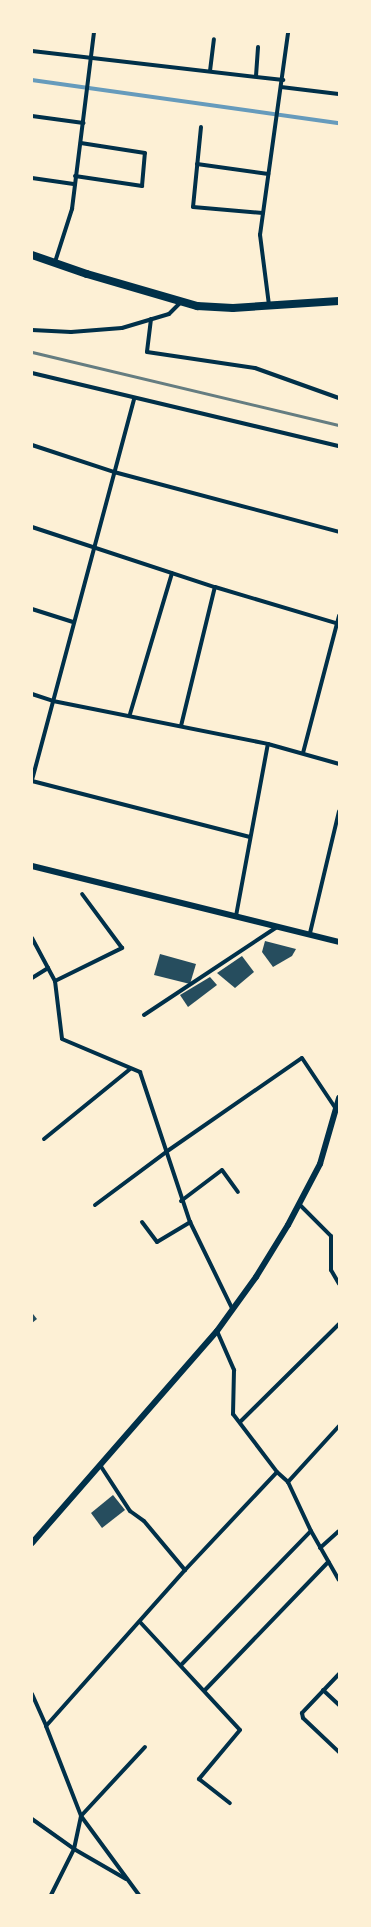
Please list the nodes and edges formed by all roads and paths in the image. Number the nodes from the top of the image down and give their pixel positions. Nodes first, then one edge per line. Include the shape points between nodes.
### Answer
1 (94, 32) edge
2 (288, 32) edge
3 (214, 39) dead end
4 (258, 46) dead end
5 (32, 51) edge
6 (91, 57) junction
7 (210, 71) junction
8 (256, 76) junction
9 (283, 80) junction
10 (281, 86) junction
11 (339, 94) edge
12 (32, 116) edge
13 (84, 123) junction
14 (201, 127) dead end
15 (81, 143) junction
16 (197, 164) junction
17 (268, 174) junction
18 (76, 176) junction
19 (32, 178) edge
20 (74, 184) junction
21 (263, 213) junction
22 (32, 255) edge
23 (55, 262) junction
24 (182, 301) junction
25 (339, 301) edge
26 (268, 305) junction
27 (151, 319) junction
28 (32, 330) edge
29 (32, 373) edge
30 (134, 398) junction
31 (339, 398) edge
32 (32, 445) edge
33 (339, 446) edge
34 (114, 472) junction
35 (32, 527) edge
36 (339, 532) edge
37 (94, 547) junction
38 (172, 573) junction
39 (215, 588) junction
40 (32, 609) edge
41 (339, 616) edge
42 (73, 622) junction
43 (338, 624) edge
44 (32, 694) edge
45 (53, 701) junction
46 (130, 714) junction
47 (181, 726) junction
48 (268, 744) junction
49 (303, 753) junction
50 (339, 764) edge
51 (32, 780) edge
52 (339, 811) edge
53 (250, 837) junction
54 (32, 866) edge
55 (82, 894) dead end
56 (236, 916) junction
57 (278, 926) junction
58 (310, 933) junction
59 (32, 938) edge
60 (339, 942) edge
61 (48, 968) junction
62 (32, 978) edge
63 (55, 981) junction
64 (144, 1016) dead end
65 (130, 1069) junction
66 (339, 1098) edge
67 (336, 1110) junction
68 (44, 1140) dead end
69 (166, 1152) junction
70 (238, 1192) dead end
71 (181, 1201) junction
72 (299, 1204) junction
73 (95, 1205) dead end
74 (142, 1222) dead end
75 (190, 1222) junction
76 (339, 1284) edge
77 (232, 1308) junction
78 (339, 1324) edge
79 (217, 1331) junction
80 (240, 1422) junction
81 (339, 1426) edge
82 (100, 1465) junction
83 (277, 1472) junction
84 (288, 1482) junction
85 (311, 1531) junction
86 (339, 1531) edge
87 (32, 1543) edge
88 (320, 1548) junction
89 (328, 1562) junction
90 (185, 1570) junction
91 (339, 1580) edge
92 (140, 1622) junction
93 (182, 1664) junction
94 (339, 1674) edge
95 (205, 1690) junction
96 (323, 1690) junction
97 (32, 1694) edge
98 (339, 1705) edge
99 (46, 1726) junction
100 (145, 1747) dead end
101 (339, 1752) edge
102 (230, 1803) dead end
103 (82, 1816) junction
104 (32, 1819) edge
105 (74, 1849) junction
106 (128, 1880) junction
107 (51, 1895) edge
108 (140, 1895) edge

1 - 6 street
2 - 9 street
3 - 7 street
4 - 8 street
5 - 6 street
6 - 7 street
6 - 13 street
7 - 8 street
8 - 9 street
9 - 10 street
10 - 11 street
10 - 17 street
12 - 13 street
13 - 15 street
14 - 16 street
15 - 18 street
15 - 18 street via 145,153 142,186
16 - 17 street
16 - 21 street via 193,207
17 - 21 street
18 - 20 street
19 - 20 street
20 - 23 street via 72,209
21 - 26 street via 260,235
22 - 23 main road
23 - 24 main road via 87,274
24 - 26 main road via 197,306 234,308
24 - 27 street via 169,314
25 - 26 main road
27 - 28 street via 122,328 71,332
27 - 31 street via 147,352 255,368
29 - 30 street
30 - 33 street
30 - 34 street
32 - 34 street
34 - 36 street
34 - 37 street
35 - 37 street
37 - 38 street
37 - 42 street
38 - 39 street
38 - 46 street
39 - 43 street
39 - 47 street
40 - 42 street
41 - 43 street
42 - 45 street
43 - 49 street
44 - 45 street
45 - 46 street
45 - 51 street
46 - 47 street
47 - 48 street
48 - 49 street
48 - 53 street
49 - 50 street
51 - 53 street
52 - 58 street
53 - 56 street
54 - 56 street
55 - 63 street via 122,948
56 - 57 street
57 - 58 street
57 - 64 street
58 - 60 street
59 - 61 street
61 - 62 street
61 - 63 street
63 - 65 street via 62,1039
65 - 68 street
65 - 69 street via 140,1072
66 - 67 street
67 - 69 street via 302,1058
67 - 72 street via 320,1164
69 - 71 street
69 - 73 street
70 - 71 street via 222,1170
71 - 75 street
72 - 76 street via 331,1236 331,1270
72 - 77 street via 256,1277
74 - 75 street via 157,1242
75 - 77 street
77 - 79 street
78 - 80 street
79 - 80 street via 234,1370 233,1414
79 - 82 street
80 - 83 street
81 - 84 street
82 - 87 street
82 - 90 street via 130,1511 144,1521
83 - 84 street
83 - 90 street
84 - 85 street
85 - 88 street
85 - 93 street
86 - 88 street
88 - 89 street
89 - 91 street
89 - 95 street
90 - 92 street
92 - 93 street
92 - 99 street
93 - 95 street
94 - 96 street
95 - 102 street via 240,1730 199,1779
96 - 98 street
96 - 101 street via 302,1716
97 - 99 street
99 - 103 street
100 - 103 street
103 - 105 street
103 - 106 street
104 - 105 street
105 - 106 street
105 - 107 street
106 - 108 street

